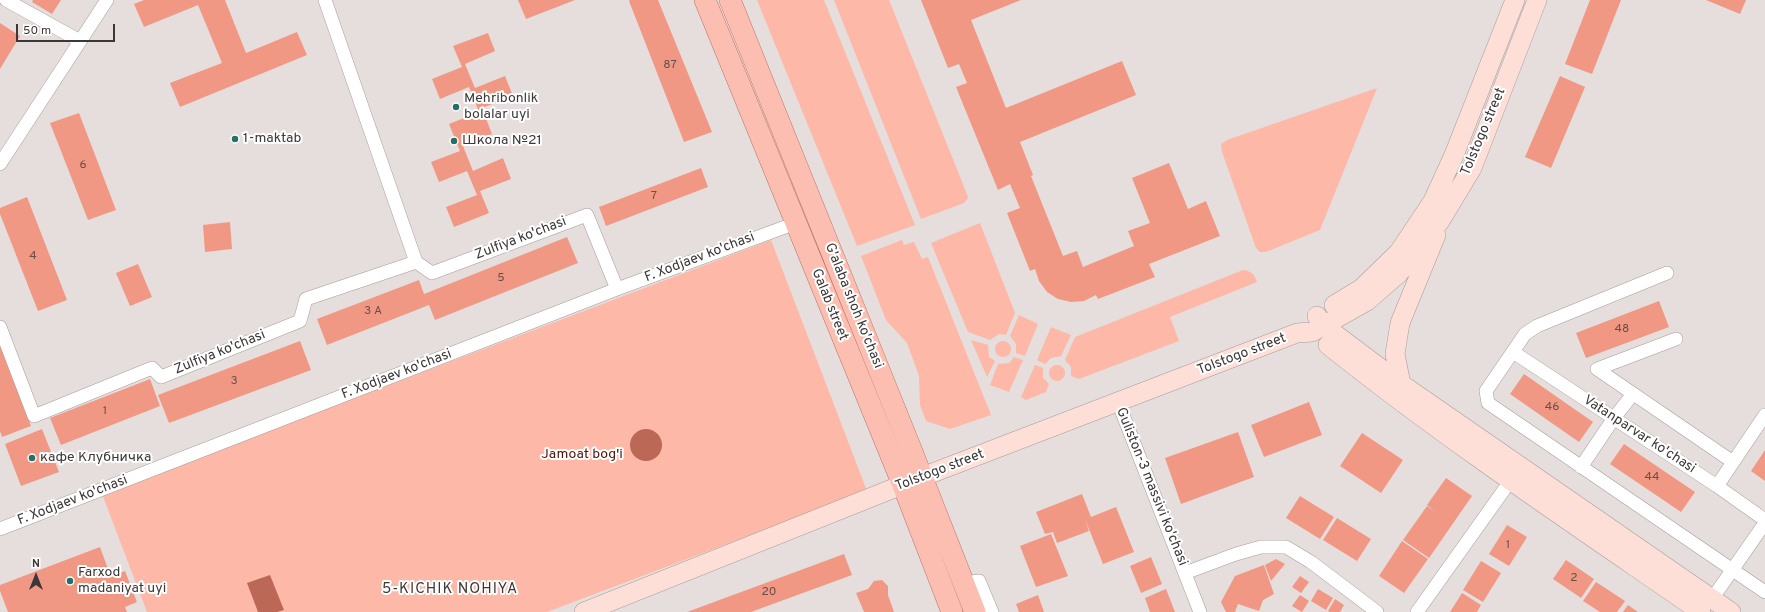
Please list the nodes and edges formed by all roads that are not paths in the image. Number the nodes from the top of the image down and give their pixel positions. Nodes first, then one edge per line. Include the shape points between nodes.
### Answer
1 (6, 0) edge
2 (106, 0) edge
3 (325, 0) edge
4 (705, 0) edge
5 (730, 0) edge
6 (1515, 0) edge
7 (1537, 0) edge
8 (80, 41) junction
9 (0, 164) edge
10 (1440, 221) junction
11 (796, 223) junction
12 (416, 262) junction
13 (1667, 272) dead end
14 (617, 289) junction
15 (1311, 326) junction
16 (0, 327) edge
17 (1676, 339) dead end
18 (1513, 352) junction
19 (1401, 384) junction
20 (1633, 394) junction
21 (1118, 402) junction
22 (1765, 415) edge
23 (1614, 418) junction
24 (1733, 462) junction
25 (1581, 466) junction
26 (922, 477) junction
27 (1511, 480) junction
28 (903, 485) junction
29 (1717, 486) junction
30 (1765, 520) edge
31 (1765, 523) edge
32 (0, 529) edge
33 (1733, 570) junction
34 (1185, 573) junction
35 (964, 584) junction
36 (1765, 592) edge
37 (1705, 604) edge
38 (584, 612) edge
39 (952, 612) edge
40 (975, 612) edge
41 (992, 612) edge
42 (1200, 612) edge
43 (1377, 612) edge
44 (1417, 612) edge
45 (1731, 612) edge

1 - 8 street
2 - 8 street
3 - 12 street
4 - 11 main road, Galab street
5 - 26 main road, G'alaba shoh ko'chasi
6 - 15 main road, Tolstogo street via 1433,202 1399,252 1362,288
7 - 10 main road, Tolstogo street via 1472,168
8 - 9 street
10 - 15 main road, Tolstogo street via 1398,274 1367,301
10 - 19 main road via 1400,323 1394,354
11 - 14 street, F. Xodjaev ko'chasi
11 - 28 main road, Galab street
12 - 14 street, Zulfiya ko'chasi via 432,272 587,214
12 - 16 street, Zulfiya ko'chasi via 306,299 300,321 234,348 161,377 152,368 34,416
13 - 18 street via 1537,326 1525,334
14 - 32 street, F. Xodjaev ko'chasi
15 - 19 main road
15 - 21 main road, Tolstogo street
15 - 27 main road via 1384,390
17 - 20 street via 1597,369
18 - 23 street, Vatanparvar ko'chasi
18 - 25 street via 1486,391 1488,403
19 - 37 main road
20 - 23 street
20 - 24 street
21 - 26 main road, Tolstogo street
21 - 34 street, Guliston-3 massivi ko'chasi
22 - 24 street
23 - 25 street
23 - 29 street, Vatanparvar ko'chasi
24 - 29 street
25 - 33 street
26 - 28 main road, Tolstogo street
26 - 35 main road, G'alaba shoh ko'chasi
27 - 37 main road
27 - 44 street
28 - 38 main road, Tolstogo street
28 - 39 main road, Galab street
29 - 30 street, Vatanparvar ko'chasi
31 - 33 street
33 - 36 street
33 - 37 street
34 - 42 street, Guliston-3 massivi ko'chasi
34 - 43 street, Guliston-3 massivi ko'chasi via 1255,549 1286,548 1311,562
35 - 40 main road, G'alaba shoh ko'chasi
35 - 41 street via 979,581
37 - 45 main road

